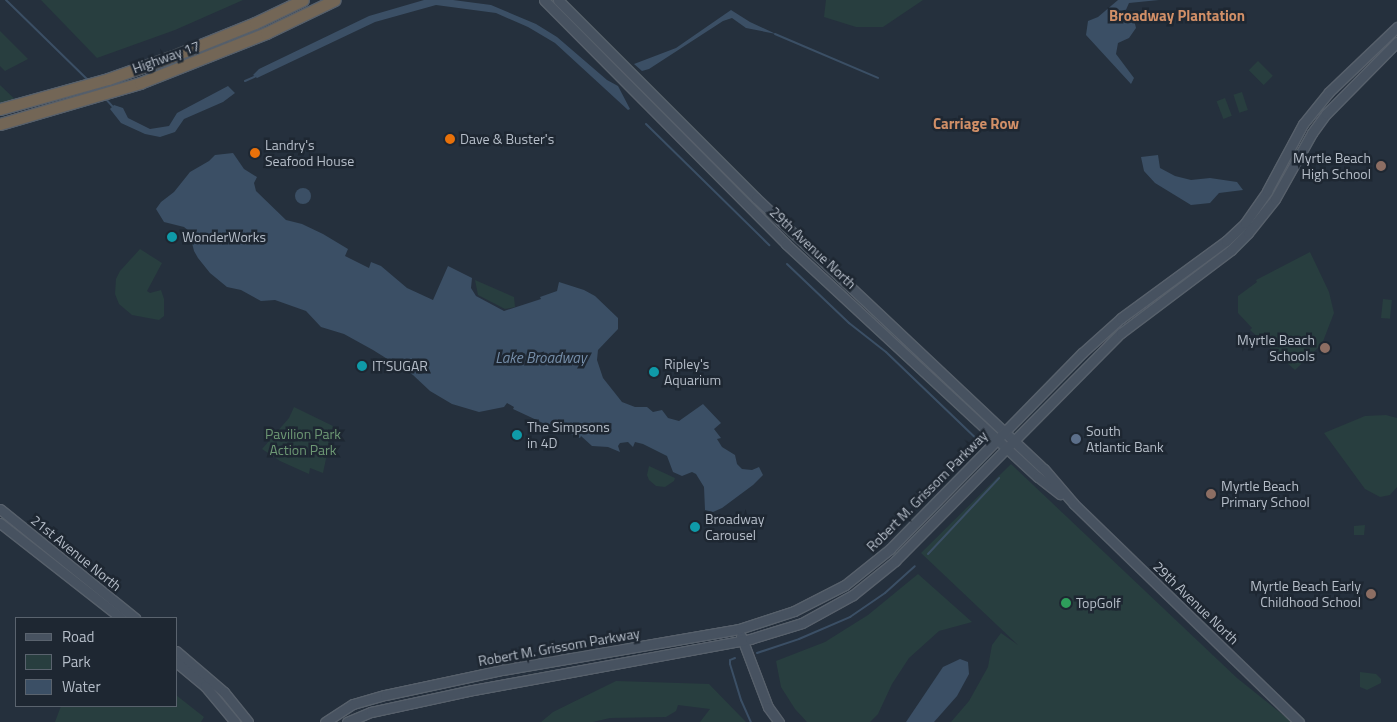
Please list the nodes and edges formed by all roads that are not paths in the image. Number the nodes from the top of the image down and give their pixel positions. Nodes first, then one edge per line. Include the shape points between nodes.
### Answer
1 (303, 0) edge
2 (335, 0) edge
3 (544, 0) edge
4 (558, 0) edge
5 (1397, 27) edge
6 (1397, 42) edge
7 (0, 109) edge
8 (0, 124) edge
9 (1006, 433) junction
10 (998, 440) junction
11 (1014, 441) junction
12 (1006, 448) junction
13 (1074, 504) junction
14 (0, 509) edge
15 (0, 523) edge
16 (120, 617) edge
17 (134, 617) edge
18 (738, 629) junction
19 (743, 641) junction
20 (178, 653) edge
21 (178, 664) edge
22 (235, 722) edge
23 (248, 722) edge
24 (325, 722) edge
25 (348, 722) edge
26 (778, 722) edge
27 (1299, 722) edge

1 - 7 highway, Highway 17 via 220,38 108,79
2 - 8 highway, Highway 17 via 208,58 89,100
3 - 10 main road, 29th Avenue North via 786,244
4 - 9 main road, 29th Avenue North via 756,198
5 - 9 main road, Robert M. Grissom Parkway via 1329,92 1303,124 1245,223 1226,241 1121,318 1082,353
6 - 11 main road, Robert M. Grissom Parkway via 1326,114 1312,132 1275,199 1248,233 1231,250 1121,333
9 - 10 main road, Robert M. Grissom Parkway
9 - 11 main road, 29th Avenue North
10 - 12 main road, 29th Avenue North
10 - 18 main road, Robert M. Grissom Parkway via 862,573 794,611
11 - 12 main road, Robert M. Grissom Parkway
11 - 13 main road, 29th Avenue North
12 - 13 main road, 29th Avenue North
12 - 19 main road, Robert M. Grissom Parkway via 896,561 865,587 802,623
13 - 27 main road, 29th Avenue North
14 - 17 main road, 21st Avenue North
15 - 16 main road, 21st Avenue North
18 - 19 main road
18 - 24 main road, Robert M. Grissom Parkway via 502,670 385,695 353,704
19 - 25 main road, Robert M. Grissom Parkway via 473,690 371,712
19 - 26 main road via 768,707
20 - 23 main road via 224,692
21 - 22 main road via 205,686

